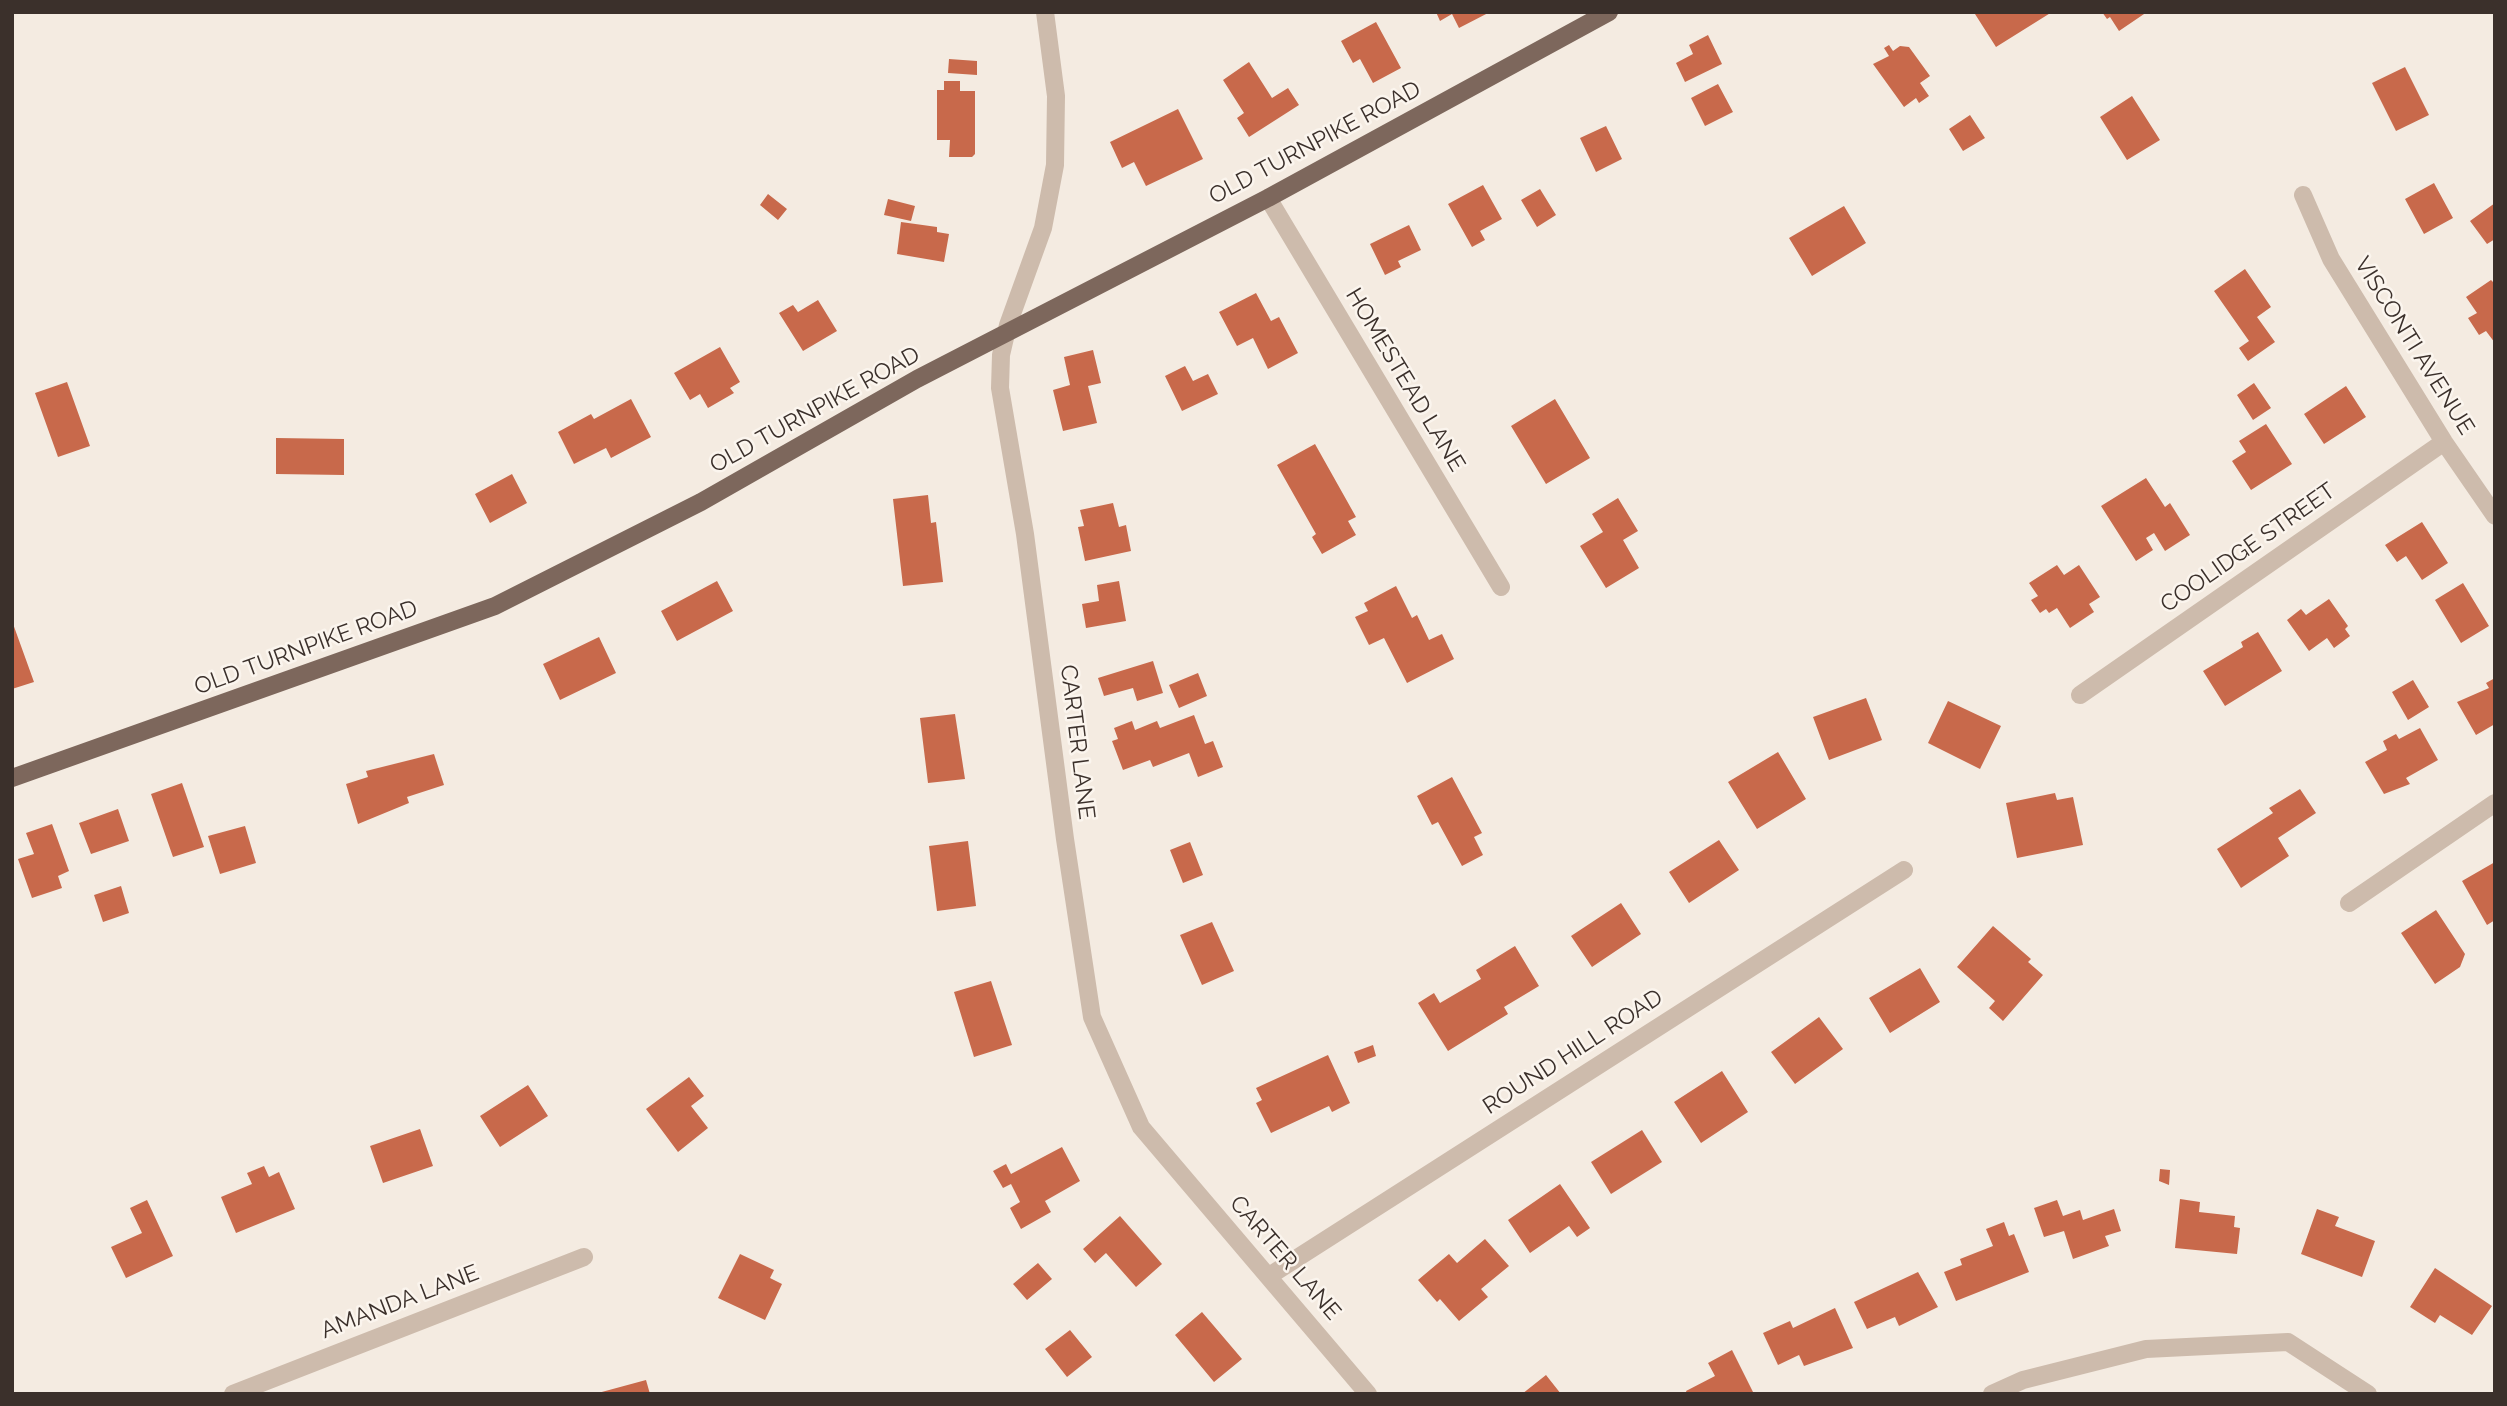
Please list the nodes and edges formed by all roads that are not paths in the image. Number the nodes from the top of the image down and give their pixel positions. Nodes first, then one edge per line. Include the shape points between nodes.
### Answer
1 (1045, 12) edge
2 (1609, 12) edge
3 (2303, 195) dead end
4 (1268, 198) junction
5 (1006, 332) junction
6 (2444, 442) junction
7 (2495, 516) edge
8 (1501, 587) dead end
9 (2080, 695) dead end
10 (12, 778) edge
11 (2495, 803) edge
12 (1904, 870) dead end
13 (2349, 903) dead end
14 (584, 1257) dead end
15 (1269, 1276) junction
16 (233, 1394) edge
17 (1368, 1394) edge
18 (1992, 1394) edge
19 (2368, 1394) edge

1 - 5 street, CARTER LANE via 1056,96 1055,165 1043,228
2 - 4 main road, OLD TURNPIKE ROAD
3 - 6 street, VISCONTI AVENUE via 2331,259
4 - 5 main road, OLD TURNPIKE ROAD
4 - 8 street, HOMESTEAD LANE
5 - 10 main road, OLD TURNPIKE ROAD via 701,502 495,606
5 - 15 street, CARTER LANE via 1000,387 1026,534 1092,1017 1141,1127
6 - 7 street, VISCONTI AVENUE
6 - 9 street, COOLIDGE STREET
11 - 13 street
12 - 15 street, ROUND HILL ROAD
14 - 16 street, AMANDA LANE
15 - 17 street, CARTER LANE
18 - 19 street via 2023,1380 2146,1349 2288,1342

